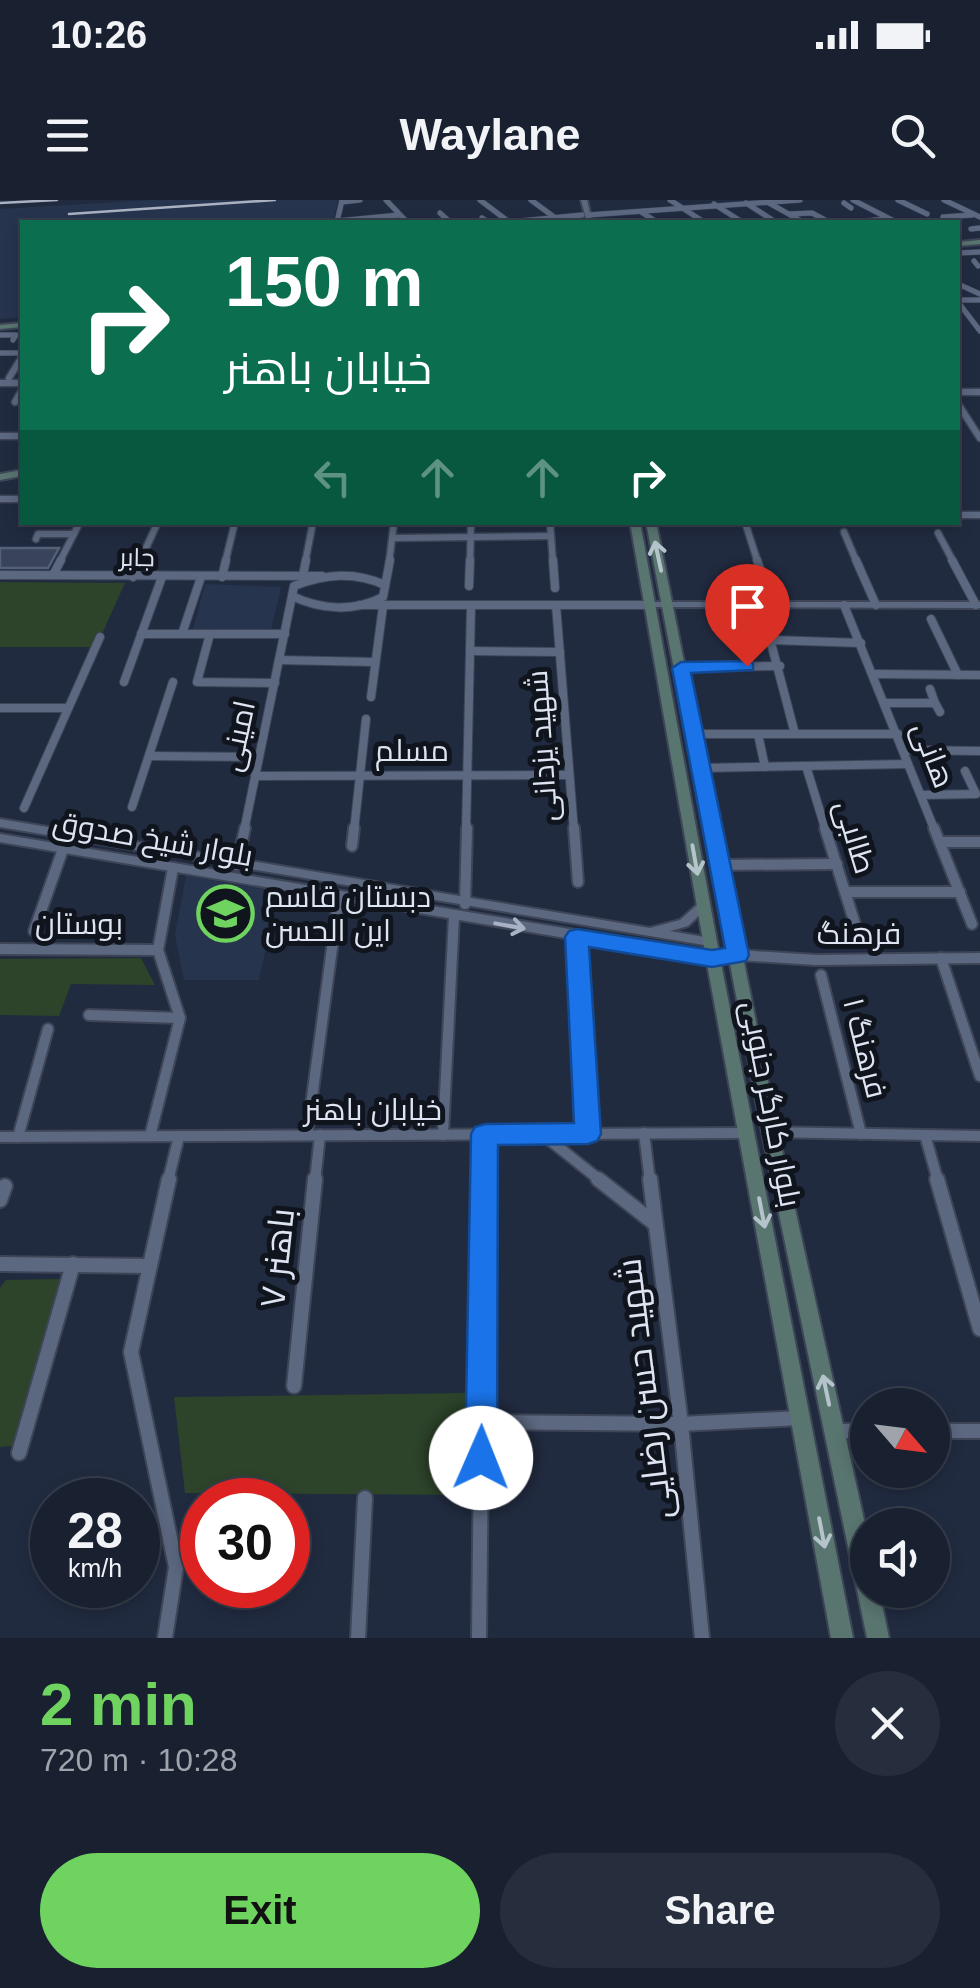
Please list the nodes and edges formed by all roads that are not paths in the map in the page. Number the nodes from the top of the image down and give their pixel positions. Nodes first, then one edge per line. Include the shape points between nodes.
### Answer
1 (360, 200) edge
2 (386, 200) edge
3 (480, 200) edge
4 (531, 200) edge
5 (581, 200) edge
6 (627, 200) edge
7 (670, 200) edge
8 (707, 200) edge
9 (797, 200) edge
10 (898, 200) edge
11 (944, 200) edge
12 (342, 201) edge
13 (766, 201) edge
14 (744, 202) edge
15 (849, 204) edge
16 (715, 205) junction
17 (806, 207) dead end
18 (682, 208) junction
19 (641, 211) junction
20 (440, 213) dead end
21 (878, 213) junction
22 (602, 214) junction
23 (789, 214) junction
24 (928, 214) dead end
25 (400, 215) junction
26 (977, 216) edge
27 (378, 217) edge
28 (555, 217) junction
29 (943, 217) dead end
30 (585, 219) edge
31 (855, 219) edge
32 (889, 219) joint
33 (405, 220) edge
34 (448, 220) edge
35 (507, 220) edge
36 (542, 220) edge
37 (610, 220) edge
38 (653, 220) edge
39 (701, 220) edge
40 (739, 220) edge
41 (772, 220) edge
42 (800, 220) edge
43 (825, 220) dead end
44 (980, 228) edge
45 (971, 229) dead end
46 (960, 304) edge
47 (0, 328) edge
48 (980, 331) edge
49 (12, 340) dead end
50 (20, 359) edge
51 (9, 378) dead end
52 (0, 384) edge
53 (20, 393) edge
54 (960, 407) edge
55 (980, 438) edge
56 (0, 499) edge
57 (17, 499) dead end
58 (78, 525) edge
59 (157, 525) edge
60 (235, 525) edge
61 (312, 525) edge
62 (394, 525) edge
63 (471, 525) edge
64 (550, 525) edge
65 (636, 525) edge
66 (652, 525) edge
67 (746, 525) edge
68 (842, 526) edge
69 (938, 532) dead end
70 (74, 534) junction
71 (551, 536) junction
72 (470, 537) junction
73 (393, 538) junction
74 (36, 539) dead end
75 (388, 569) junction
76 (0, 575) edge
77 (52, 575) junction
78 (303, 575) junction
79 (274, 576) junction
80 (322, 576) junction
81 (362, 576) junction
82 (133, 577) junction
83 (162, 577) junction
84 (201, 577) junction
85 (222, 577) junction
86 (385, 585) junction
87 (469, 586) dead end
88 (554, 588) dead end
89 (293, 591) junction
90 (383, 601) junction
91 (669, 604) junction
92 (317, 605) junction
93 (556, 605) junction
94 (651, 605) junction
95 (844, 605) junction
96 (876, 605) junction
97 (978, 605) edge
98 (471, 606) junction
99 (767, 606) junction
100 (288, 616) junction
101 (931, 619) dead end
102 (141, 634) junction
103 (182, 634) junction
104 (210, 634) junction
105 (285, 634) junction
106 (100, 637) dead end
107 (772, 640) junction
108 (861, 643) junction
109 (470, 651) junction
110 (560, 652) junction
111 (280, 660) junction
112 (374, 662) junction
113 (780, 666) junction
114 (681, 668) junction
115 (874, 674) junction
116 (958, 675) junction
117 (980, 675) edge
118 (124, 682) dead end
119 (173, 682) dead end
120 (275, 683) junction
121 (930, 689) dead end
122 (371, 697) dead end
123 (886, 703) junction
124 (0, 708) edge
125 (67, 708) junction
126 (366, 719) dead end
127 (694, 734) junction
128 (758, 734) junction
129 (795, 734) junction
130 (898, 734) junction
131 (904, 750) junction
132 (980, 751) edge
133 (149, 756) junction
134 (259, 758) junction
135 (908, 764) junction
136 (806, 766) junction
137 (766, 767) junction
138 (701, 768) junction
139 (965, 771) dead end
140 (569, 775) junction
141 (255, 776) junction
142 (358, 776) junction
143 (468, 776) junction
144 (922, 794) junction
145 (978, 798) edge
146 (132, 807) dead end
147 (24, 808) dead end
148 (0, 823) edge
149 (0, 838) edge
150 (940, 842) junction
151 (980, 842) edge
152 (352, 846) dead end
153 (63, 849) junction
154 (837, 864) junction
155 (236, 865) junction
156 (720, 865) junction
157 (173, 868) junction
158 (578, 882) dead end
159 (845, 892) junction
160 (960, 892) junction
161 (339, 896) junction
162 (465, 904) junction
163 (704, 906) junction
164 (454, 916) junction
165 (855, 924) dead end
166 (972, 924) dead end
167 (34, 931) dead end
168 (646, 932) junction
169 (577, 937) junction
170 (0, 949) edge
171 (158, 950) junction
172 (711, 950) junction
173 (738, 955) junction
174 (940, 958) junction
175 (980, 958) edge
176 (821, 974) dead end
177 (90, 1016) dead end
178 (180, 1018) junction
179 (48, 1029) dead end
180 (980, 1076) edge
181 (746, 1132) junction
182 (770, 1132) junction
183 (644, 1133) junction
184 (442, 1134) junction
185 (485, 1134) junction
186 (542, 1134) junction
187 (588, 1134) junction
188 (861, 1134) junction
189 (314, 1135) junction
190 (925, 1135) junction
191 (150, 1136) junction
192 (179, 1136) junction
193 (980, 1136) edge
194 (0, 1137) edge
195 (18, 1137) junction
196 (752, 1162) junction
197 (777, 1166) junction
198 (5, 1186) dead end
199 (0, 1200) edge
200 (654, 1223) junction
201 (0, 1264) edge
202 (73, 1264) junction
203 (146, 1266) junction
204 (980, 1329) edge
205 (294, 1386) dead end
206 (801, 1418) junction
207 (482, 1422) junction
208 (681, 1424) junction
209 (980, 1430) edge
210 (836, 1431) junction
211 (850, 1431) edge
212 (950, 1431) edge
213 (19, 1454) dead end
214 (365, 1498) dead end
215 (852, 1508) edge
216 (872, 1608) edge
217 (165, 1638) edge
218 (358, 1638) edge
219 (479, 1638) edge
220 (702, 1638) edge
221 (842, 1638) edge
222 (878, 1638) edge

1 - 12 street
2 - 25 street
3 - 35 street
4 - 28 street
5 - 30 street
6 - 19 street
7 - 18 street
8 - 16 street
9 - 13 street
9 - 17 street
10 - 24 street
11 - 26 street
13 - 14 street
13 - 23 street
14 - 16 street
14 - 41 street
15 - 21 street
16 - 18 street
16 - 40 street
18 - 19 street
18 - 39 street
19 - 22 street
19 - 38 street
20 - 34 street
21 - 31 street
21 - 32 street
22 - 30 street
22 - 37 street
23 - 42 street
23 - 43 street via 812,212
25 - 27 street
25 - 33 street
26 - 29 street
28 - 30 street
28 - 36 street
31 - 32 street
44 - 45 street
46 - 48 street
47 - 49 street via 16,335
50 - 51 street
52 - 53 street
54 - 55 street
56 - 57 street
58 - 70 street
59 - 82 street
60 - 85 street
61 - 78 street
62 - 73 street
63 - 72 street
64 - 71 street
65 - 94 main road, بلوار کارگر جنوبی
91 -> 66 main road, بلوار کارگر جنوبی
67 - 99 street
68 - 96 street
69 - 97 street
70 - 74 street
70 - 77 street
71 - 72 street
71 - 88 street
72 - 73 street
72 - 87 street
73 - 75 street
75 - 81 street
75 - 86 street
76 - 77 street, جابر
77 - 82 street, جابر
78 - 79 street, جابر
78 - 80 street, جابر
79 - 85 street, جابر
79 - 89 street
80 - 81 street, جابر
80 - 89 street
81 - 86 street
82 - 83 street, جابر
83 - 84 street, جابر
83 - 102 street
84 - 85 street, جابر
84 - 103 street
86 - 90 street
89 - 92 street
89 - 100 street, امینی
90 - 92 street
90 - 98 street
90 - 112 street
91 - 94 street
91 - 99 street
91 - 114 main road, بلوار کارگر جنوبی
92 - 100 street
93 - 94 street
93 - 98 street
93 - 110 street, شهید یزدانی
94 -> 163 main road, بلوار کارگر جنوبی
95 - 96 street
95 - 99 street
95 - 108 street, هانی
96 - 97 street
98 - 109 street
99 - 107 street
100 - 105 street, امینی
101 - 116 street
102 - 103 street
102 - 118 street
103 - 104 street
104 - 105 street
104 - 120 street via 197,682
105 - 111 street, امینی
106 - 125 street
107 - 108 street
107 - 113 street
108 - 115 street, هانی
109 - 110 street
109 - 143 street
110 - 140 street, شهید یزدانی
111 - 112 street
111 - 120 street, امینی
112 - 122 street
113 - 114 street
113 - 129 street
114 - 127 main road, بلوار کارگر جنوبی
115 - 116 street
115 - 123 street, هانی
116 - 117 street
119 - 133 street
120 - 134 street, امینی
121 - 123 street via 938,708
123 - 130 street, هانی
124 - 125 street
125 - 147 street
126 - 142 street
127 - 128 street
127 - 138 main road, بلوار کارگر جنوبی
128 - 129 street
128 - 137 street
129 - 130 street
130 - 131 street, هانی
131 - 132 street
131 - 135 street, هانی
133 - 134 street
133 - 146 street
134 - 141 street, امینی
135 - 136 street
135 - 144 street, هانی
136 - 137 street
136 - 154 street, طالبی
137 - 138 street
138 - 156 main road, بلوار کارگر جنوبی
139 - 145 street
140 - 143 street, مسلم
140 - 158 street, شهید یزدانی
141 - 142 street, مسلم
141 - 155 street, امینی
142 - 143 street, مسلم
142 - 152 street
143 - 162 street
144 - 145 street
144 - 150 street, هانی
148 - 155 street, بلوار شیخ صدوق
149 - 153 street, بلوار شیخ صدوق
150 - 151 street
150 - 160 street, هانی
153 - 157 street, بلوار شیخ صدوق
153 - 167 street
154 - 156 street
154 - 159 street, طالبی
155 - 162 street, بلوار شیخ صدوق
156 - 173 main road, بلوار کارگر جنوبی
157 - 161 street, بلوار شیخ صدوق
157 - 171 street
159 - 160 street
159 - 165 street, طالبی
160 - 166 street, هانی
161 - 164 street, بلوار شیخ صدوق
161 - 189 street, باهنر ۷
162 - 168 street, بلوار شیخ صدوق
163 - 168 street via 684,923
163 - 172 main road, بلوار کارگر جنوبی
164 -> 169 street, بلوار شیخ صدوق
164 - 184 street
168 - 172 street, بلوار شیخ صدوق
169 - 172 street, بلوار شیخ صدوق
169 - 187 street
170 - 171 street, بوستان
171 - 178 street
172 - 173 main road
172 - 181 main road, بلوار کارگر جنوبی
173 - 174 street, فرهنگ
173 - 182 main road, بلوار کارگر جنوبی
174 - 175 street, فرهنگ
174 - 180 street
176 - 188 street, فرهنگ ۱
177 - 178 street
178 - 191 street
179 - 195 street
181 - 182 main road
181 - 183 street, خیابان باهنر
181 - 196 main road, بلوار کارگر جنوبی
182 - 188 street
182 - 197 main road, بلوار کارگر جنوبی
183 - 187 street, خیابان باهنر
183 - 200 street, شهید حسن رضایی
184 - 185 street, خیابان باهنر
184 - 189 street, خیابان باهنر
185 - 186 street, خیابان باهنر
185 - 207 street
186 - 187 street, خیابان باهنر
186 - 200 street
188 - 190 street
189 - 192 street, خیابان باهنر
189 - 205 street, باهنر ۷
190 - 193 street
190 - 204 street
191 - 192 street, خیابان باهنر
191 - 195 street, خیابان باهنر
192 - 203 street
194 - 195 street, خیابان باهنر
196 - 197 main road via 766,1158
196 -> 206 main road, بلوار کارگر جنوبی
210 -> 197 main road, بلوار کارگر جنوبی
198 - 199 street
200 - 208 street, شهید حسن رضایی
201 - 202 street
202 - 203 street
202 - 213 street
203 - 217 street via 131,1352 176,1567
206 - 208 street
206 -> 221 main road, بلوار کارگر جنوبی
207 - 208 street
207 - 219 street
208 - 220 street, شهید حسن رضایی
209 - 212 street
210 - 211 street
210 - 215 main road, بلوار کارگر جنوبی
214 - 218 street
216 - 222 main road, بلوار کارگر جنوبی

